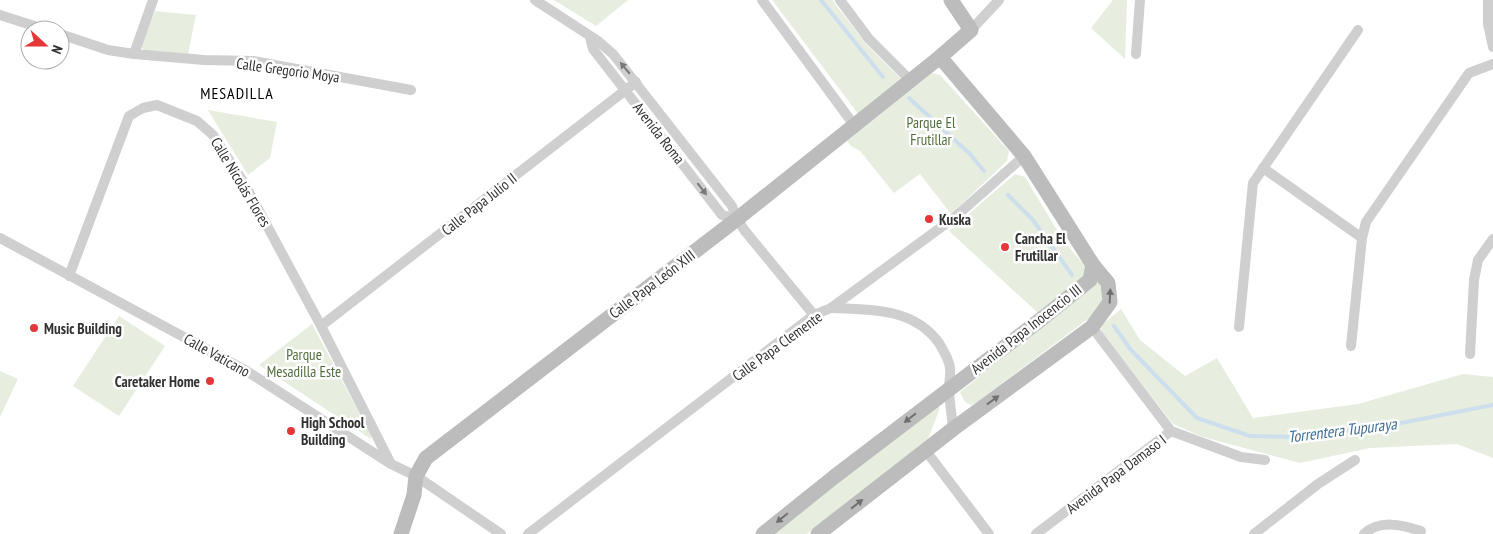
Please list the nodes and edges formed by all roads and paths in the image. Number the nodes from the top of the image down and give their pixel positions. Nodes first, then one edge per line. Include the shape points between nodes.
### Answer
1 (154, 0) edge
2 (535, 0) edge
3 (762, 0) edge
4 (840, 0) edge
5 (951, 0) edge
6 (1000, 0) edge
7 (1140, 0) edge
8 (1488, 0) edge
9 (0, 15) edge
10 (20, 21) edge
11 (971, 30) junction
12 (1358, 30) dead end
13 (70, 37) edge
14 (590, 38) junction
15 (1493, 47) edge
16 (134, 54) junction
17 (1136, 54) dead end
18 (940, 57) junction
19 (1493, 64) edge
20 (910, 80) junction
21 (636, 82) junction
22 (411, 90) dead end
23 (625, 90) junction
24 (854, 125) junction
25 (1024, 156) junction
26 (1263, 168) junction
27 (737, 219) junction
28 (0, 238) edge
29 (1362, 238) junction
30 (1493, 239) edge
31 (1093, 265) junction
32 (69, 276) junction
33 (831, 308) junction
34 (814, 315) junction
35 (321, 326) junction
36 (1092, 327) junction
37 (1239, 327) dead end
38 (1351, 346) dead end
39 (1470, 354) dead end
40 (949, 388) junction
41 (953, 429) junction
42 (1171, 431) junction
43 (926, 450) junction
44 (1265, 460) dead end
45 (1354, 460) dead end
46 (392, 464) junction
47 (416, 476) junction
48 (1421, 531) dead end
49 (401, 534) edge
50 (502, 534) edge
51 (528, 534) edge
52 (763, 534) edge
53 (818, 534) edge
54 (990, 534) edge
55 (1036, 534) edge
56 (1254, 534) edge
57 (1364, 534) edge

1 - 16 street
2 - 14 street, Avenida Roma
3 - 24 street
4 - 20 street via 869,38
5 - 11 street
6 - 11 street
7 - 17 street
8 - 15 street via 1488,24
9 - 10 street
11 - 18 street, Calle Papa León XIII
12 - 26 street
13 - 16 street via 108,50
21 -> 14 street, Avenida Roma via 613,54
14 - 23 street, Avenida Roma via 593,49
16 - 22 street, Calle Gregorio Moya via 253,61
18 - 20 street, Calle Papa León XIII
18 - 25 street
19 - 29 street via 1469,73 1366,222
20 - 24 street, Calle Papa León XIII
21 - 23 street, Calle Papa Julio II
21 - 27 street, Avenida Roma via 732,206
23 -> 27 street, Avenida Roma via 722,215
23 - 35 street, Calle Papa Julio II
24 - 27 street, Calle Papa León XIII
25 - 31 street
25 - 33 street, Calle Papa Clemente via 955,217
26 - 29 street
26 - 37 street via 1253,183
27 - 34 street, Avenida Roma
27 - 47 street, Calle Papa León XIII via 426,458
28 - 32 street, Calle Vaticano
29 - 38 street
30 - 39 street via 1478,260
36 -> 31 street via 1108,308 1111,296 1108,283
31 - 40 street, Avenida Papa Inocencio III via 1090,280
32 - 35 street, Calle Nicolás Flores via 129,116 157,105 197,121 213,135 244,183
32 - 46 street, Calle Vaticano via 245,370
33 - 34 street, Calle Papa Clemente
33 - 40 street via 891,312 915,320 932,333 944,350 950,368
34 - 51 street, Calle Papa Clemente
35 - 46 street, Calle Nicolás Flores
41 -> 36 street
36 - 42 street
40 - 41 street
40 -> 52 street, Avenida Papa Inocencio III
41 - 43 street
42 - 44 street via 1240,457
42 - 55 street, Avenida Papa Damaso I
53 -> 43 street
43 - 54 street
45 - 56 street
46 - 47 street, Calle Vaticano
47 - 49 street, Calle Papa León XIII via 414,495
47 - 50 street, Calle Vaticano
48 - 57 street via 1401,524 1372,527

